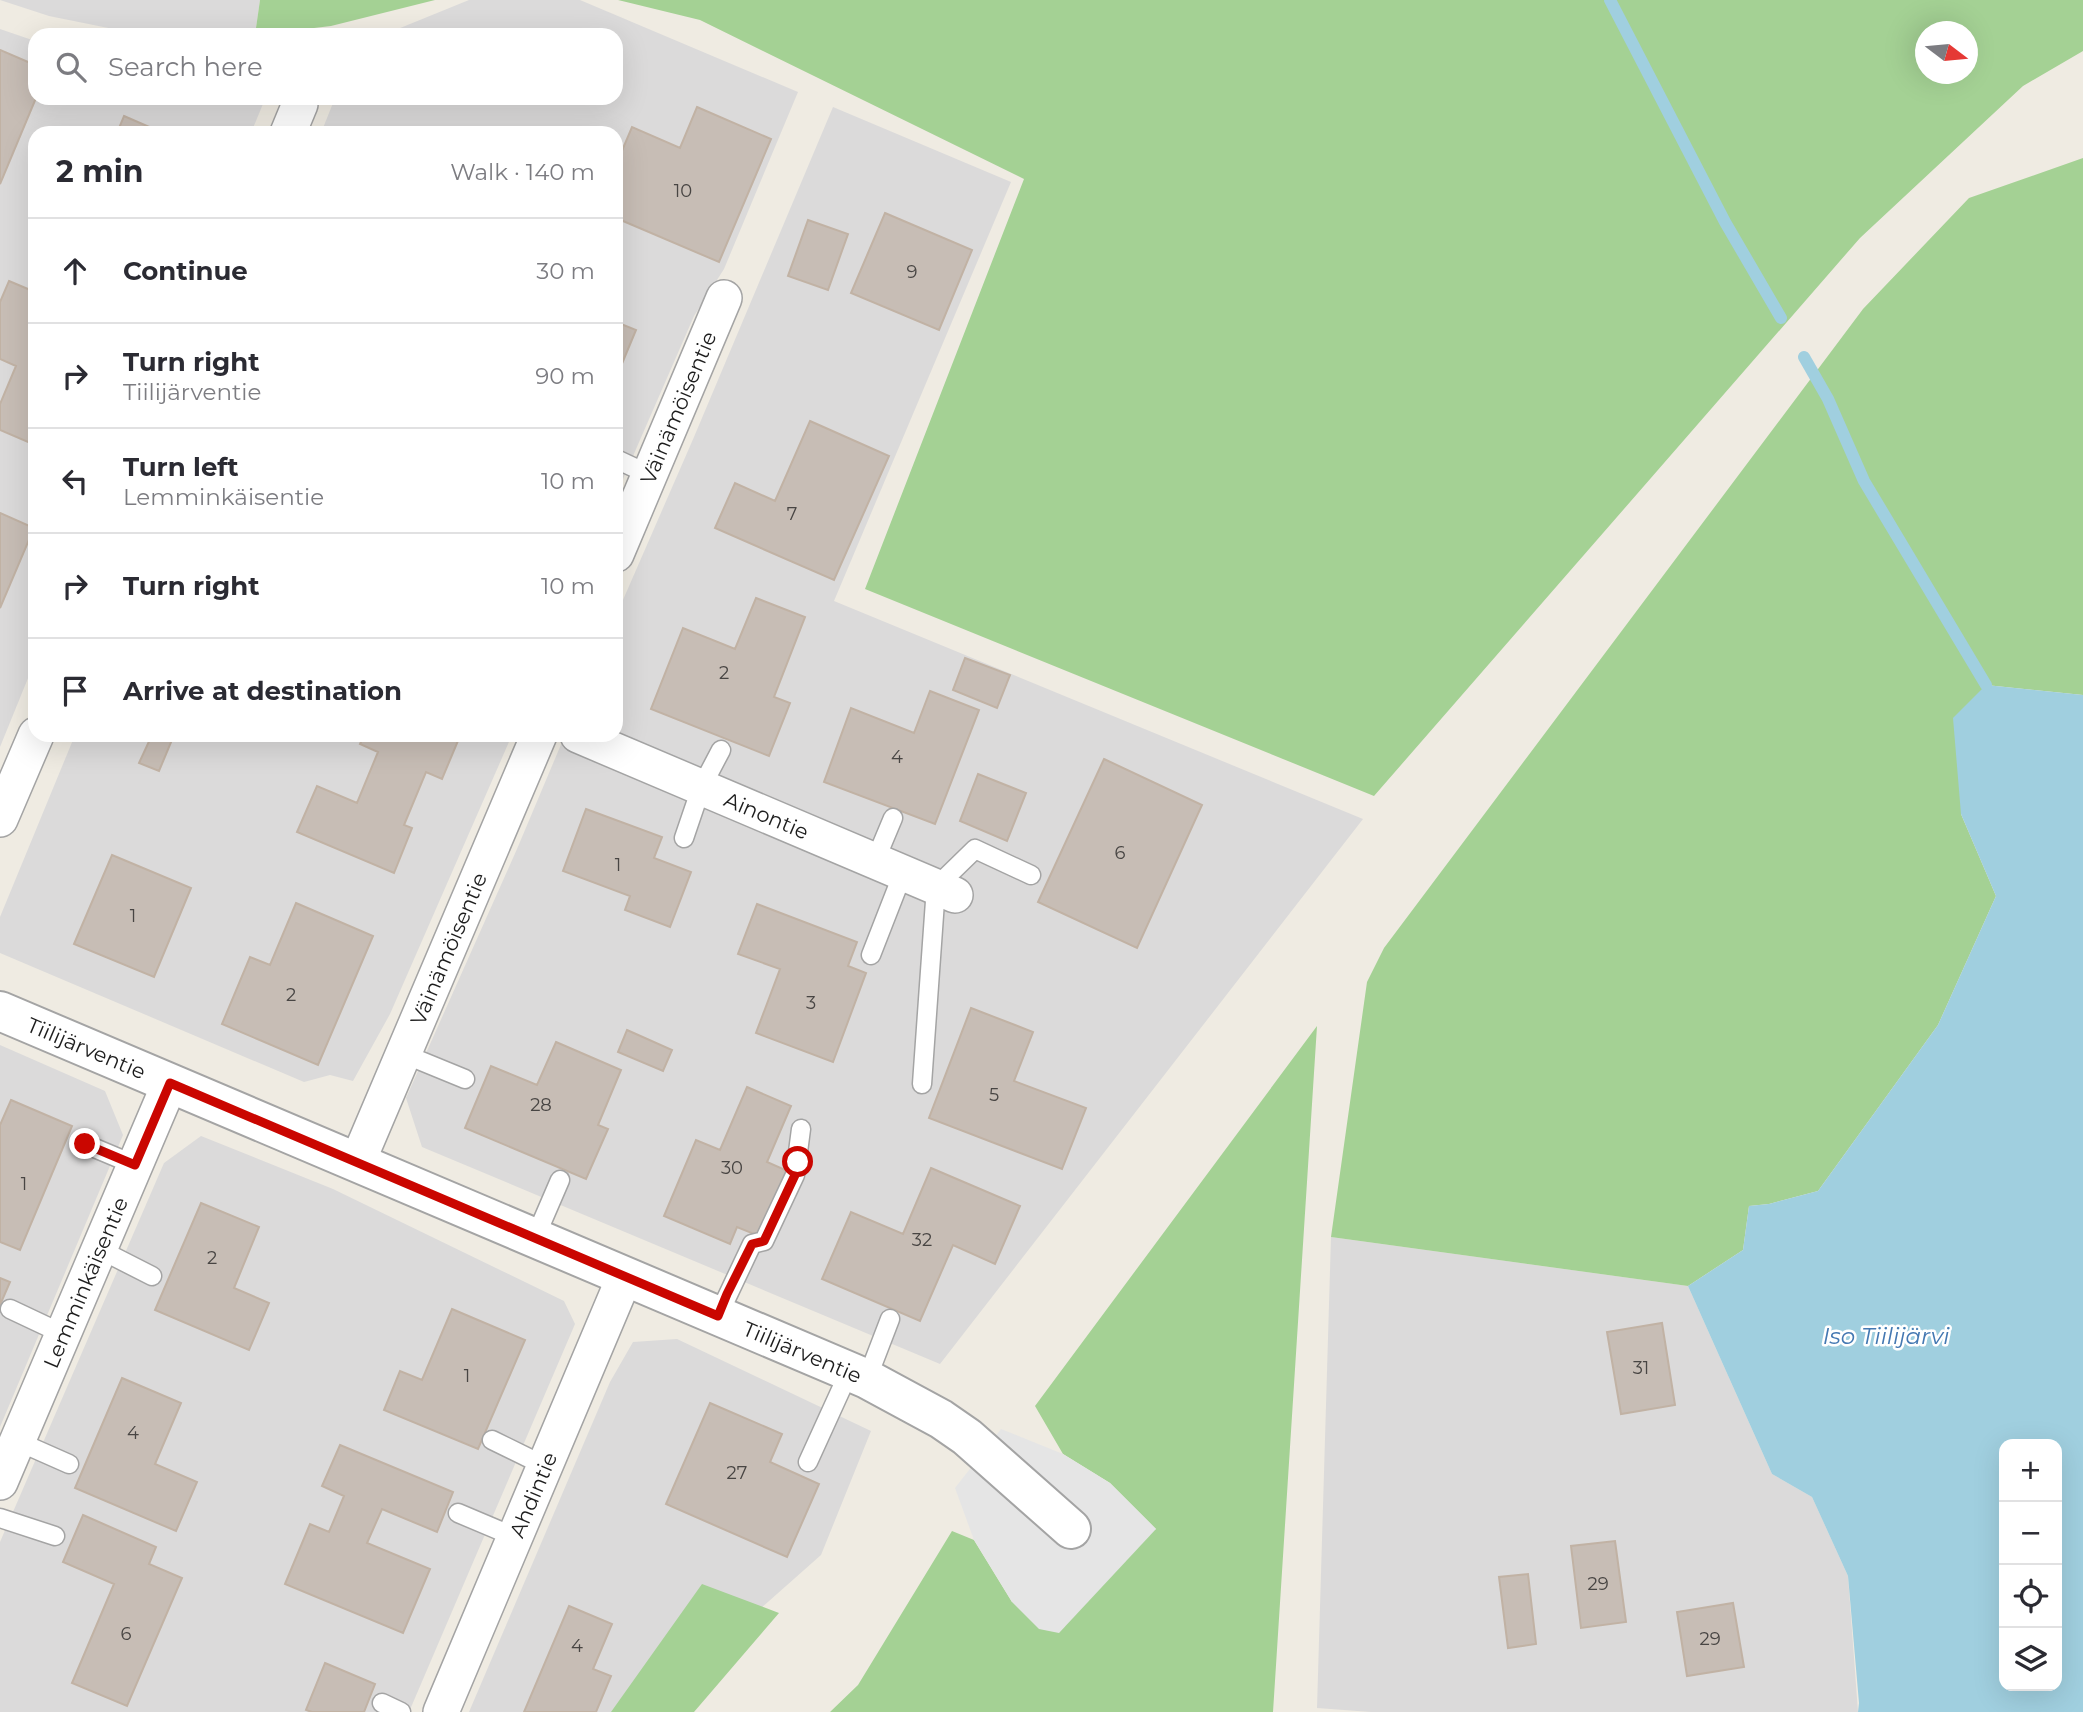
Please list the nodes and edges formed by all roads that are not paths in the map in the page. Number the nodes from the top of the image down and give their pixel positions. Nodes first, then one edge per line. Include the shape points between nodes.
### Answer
1 (724, 298) dead end
2 (623, 463) edge
3 (650, 475) junction
4 (623, 538) edge
5 (33, 742) edge
6 (536, 742) edge
7 (594, 742) edge
8 (721, 750) dead end
9 (701, 788) junction
10 (893, 818) dead end
11 (0, 820) edge
12 (684, 838) dead end
13 (889, 867) junction
14 (1031, 875) dead end
15 (946, 891) junction
16 (871, 955) dead end
17 (0, 1011) edge
18 (404, 1054) junction
19 (465, 1079) dead end
20 (170, 1083) junction
21 (922, 1084) dead end
22 (801, 1129) dead end
23 (85, 1144) dead end
24 (357, 1163) junction
25 (135, 1165) junction
26 (560, 1180) dead end
27 (535, 1238) junction
28 (99, 1248) junction
29 (152, 1276) dead end
30 (625, 1276) junction
31 (10, 1308) dead end
32 (718, 1316) junction
33 (890, 1319) dead end
34 (63, 1334) junction
35 (858, 1376) junction
36 (492, 1440) dead end
37 (17, 1441) junction
38 (808, 1462) dead end
39 (69, 1464) dead end
40 (545, 1466) junction
41 (0, 1482) edge
42 (458, 1513) dead end
43 (0, 1518) edge
44 (1071, 1529) dead end
45 (55, 1536) dead end
46 (515, 1537) junction
47 (382, 1703) dead end
48 (401, 1712) edge
49 (441, 1712) edge

1 - 3 street, Väinämöisentie
2 - 3 lane
3 - 4 street, Väinämöisentie
5 - 11 street
6 - 18 street, Väinämöisentie
7 - 9 street, Ainontie
8 - 9 lane
9 - 12 lane
9 - 13 street, Ainontie
10 - 13 lane
13 - 15 street, Ainontie
13 - 16 lane
14 - 15 lane via 975,849
15 - 21 lane
17 - 20 street, Tiilijärventie
18 - 19 lane
18 - 24 street, Väinämöisentie
20 - 24 street, Tiilijärventie
20 - 25 street, Lemminkäisentie
22 - 32 lane via 795,1175 764,1241 752,1244
23 - 25 lane
24 - 27 street, Tiilijärventie
25 - 28 street, Lemminkäisentie
26 - 27 lane
27 - 30 street, Tiilijärventie
28 - 29 lane
28 - 34 street, Lemminkäisentie
30 - 32 street, Tiilijärventie
30 - 40 street, Ahdintie
31 - 34 lane
32 - 35 street, Tiilijärventie
33 - 35 lane
34 - 37 street, Lemminkäisentie
35 - 38 lane
35 - 44 street, Tiilijärventie via 967,1437
36 - 40 lane
37 - 39 lane
37 - 41 street, Lemminkäisentie
40 - 46 street, Ahdintie
42 - 46 lane
43 - 45 lane
46 - 49 street, Ahdintie
47 - 48 lane

